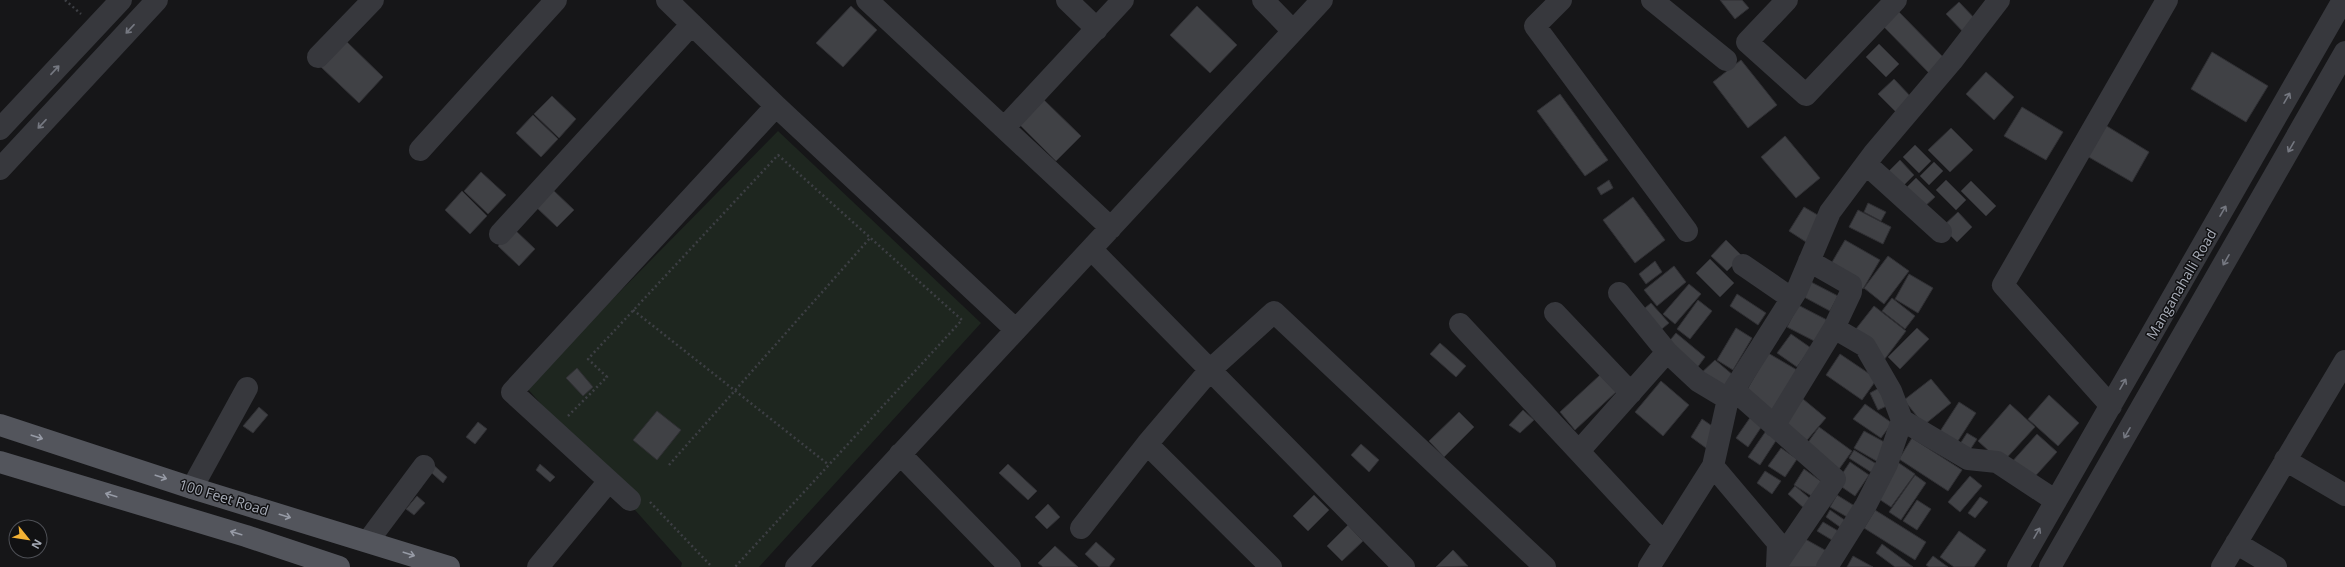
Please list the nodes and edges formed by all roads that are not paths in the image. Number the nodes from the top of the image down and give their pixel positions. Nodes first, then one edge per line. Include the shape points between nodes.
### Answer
1 (121, 0) edge
2 (157, 0) edge
3 (373, 0) edge
4 (556, 0) edge
5 (667, 0) edge
6 (866, 0) edge
7 (1067, 0) edge
8 (1123, 0) edge
9 (1262, 0) edge
10 (1322, 0) edge
11 (1561, 0) edge
12 (1788, 0) edge
13 (1896, 0) edge
14 (1999, 0) edge
15 (2168, 0) edge
16 (2343, 0) edge
17 (1667, 4) edge
18 (692, 24) junction
19 (1097, 28) junction
20 (1293, 31) junction
21 (2345, 52) edge
22 (318, 58) dead end
23 (1726, 60) dead end
24 (776, 106) junction
25 (1004, 128) junction
26 (0, 129) edge
27 (420, 150) dead end
28 (1866, 164) junction
29 (0, 168) edge
30 (1111, 228) junction
31 (1687, 231) dead end
32 (1941, 232) dead end
33 (500, 234) dead end
34 (1091, 249) junction
35 (1809, 261) junction
36 (1743, 265) dead end
37 (1618, 293) dead end
38 (1791, 298) junction
39 (1554, 313) dead end
40 (1460, 324) dead end
41 (1834, 328) junction
42 (1016, 330) junction
43 (1667, 352) junction
44 (2345, 361) edge
45 (1210, 370) junction
46 (247, 388) dead end
47 (1631, 393) junction
48 (1731, 394) junction
49 (2111, 406) junction
50 (1902, 420) junction
51 (0, 425) edge
52 (1774, 426) junction
53 (1147, 444) junction
54 (1579, 452) junction
55 (900, 454) junction
56 (2285, 460) junction
57 (0, 462) edge
58 (424, 466) dead end
59 (1713, 466) junction
60 (609, 481) junction
61 (192, 488) junction
62 (2345, 495) edge
63 (639, 500) road end
64 (2056, 501) junction
65 (1081, 528) dead end
66 (368, 541) junction
67 (1664, 543) junction
68 (2236, 543) junction
69 (1777, 565) edge
70 (339, 567) edge
71 (449, 567) edge
72 (538, 567) edge
73 (796, 567) edge
74 (1010, 567) edge
75 (1271, 567) edge
76 (1404, 567) edge
77 (1545, 567) edge
78 (1649, 567) edge
79 (1827, 567) edge
80 (2018, 567) edge
81 (2050, 567) edge
82 (2222, 567) edge
83 (2276, 567) edge

26 -> 1 street
2 -> 29 street
3 - 22 street
4 - 27 street
5 - 18 street
6 - 25 street
7 - 19 street
8 - 19 street
9 - 20 street
10 - 20 street
11 - 31 street via 1535,26
12 - 13 street via 1747,42 1806,95
14 - 28 street
15 - 49 street via 2003,285
49 -> 16 street, Manganahalli Road
17 - 23 street
18 - 24 street
18 - 33 street
19 - 25 street
20 - 30 street
21 -> 81 street, Manganahalli Road
24 - 42 street
24 - 60 street via 512,392
25 - 30 street
28 - 32 street
28 - 35 street via 1830,212
30 - 34 street
34 - 42 street
34 - 45 street
35 - 38 street
35 - 41 street via 1851,285 1851,292
36 - 38 street
37 - 43 street
38 - 48 street
39 - 47 street
40 - 54 street
41 - 50 street via 1865,346 1891,390
41 - 52 street
42 - 55 street
43 - 47 street
43 - 48 street via 1698,381
44 - 56 street
45 - 53 street
45 - 76 street
45 - 77 street via 1274,312
46 - 61 street
47 - 54 street
48 - 52 street
48 - 59 street
49 - 64 street, Manganahalli Road
50 - 64 street via 1968,459 1997,462
50 - 79 street via 1887,464 1866,505
51 -> 61 main road, 100 Feet Road
52 - 69 street via 1834,479
53 - 65 street
53 - 75 street
54 - 67 street
55 - 73 street
55 - 74 street
56 - 62 street
56 - 68 street
70 -> 57 main road via 246,536
58 - 66 street
59 - 67 street
59 - 69 street via 1778,543
60 - 63 street
60 - 72 street
61 -> 66 main road, 100 Feet Road
80 -> 64 street, Manganahalli Road
66 -> 71 main road, 100 Feet Road
67 - 78 street
68 - 82 street
68 - 83 street

